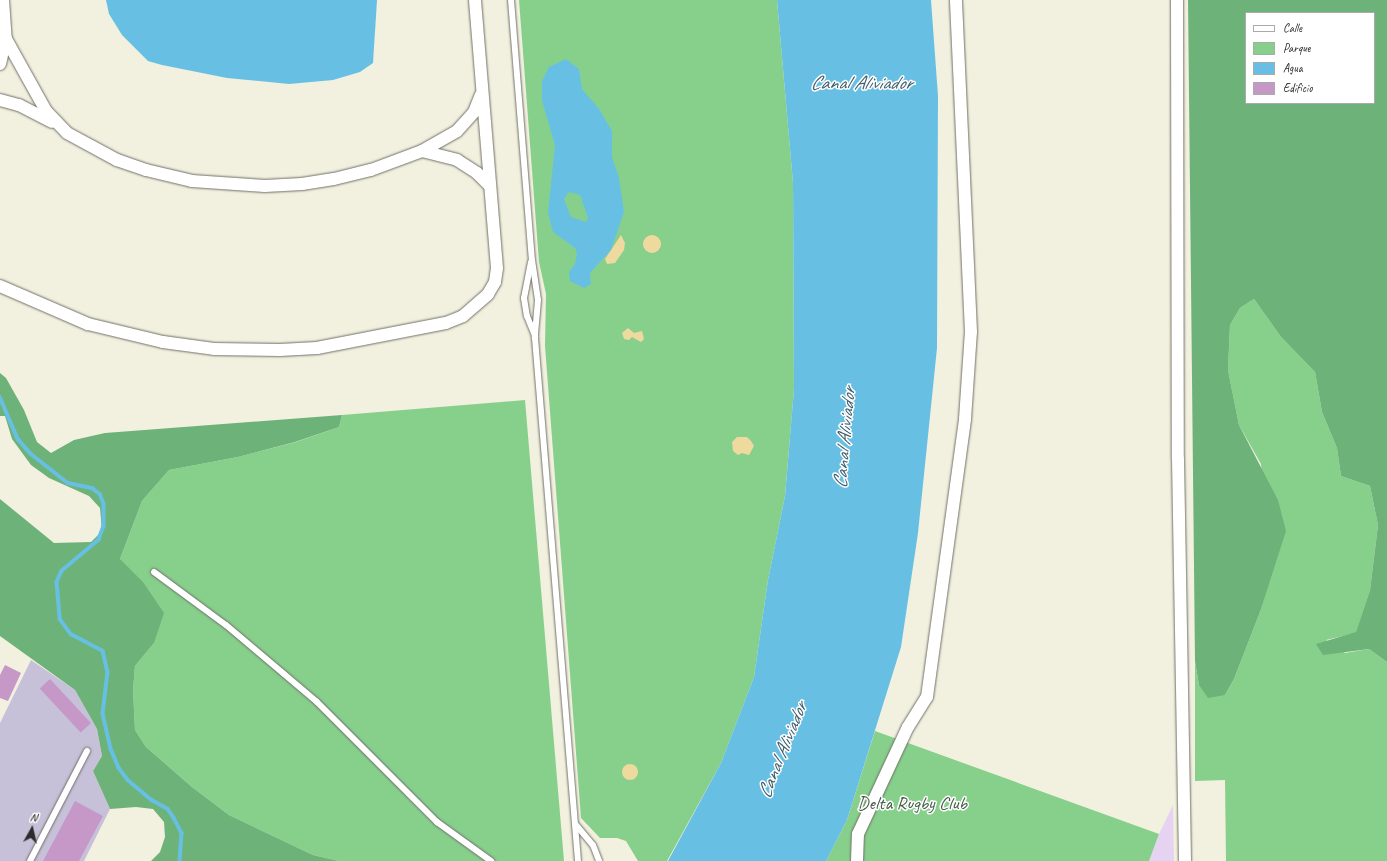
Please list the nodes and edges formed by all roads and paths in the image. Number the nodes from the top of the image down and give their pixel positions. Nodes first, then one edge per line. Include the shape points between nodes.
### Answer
1 (4, 0) edge
2 (475, 0) edge
3 (511, 0) edge
4 (956, 0) edge
5 (1177, 0) edge
6 (6, 39) junction
7 (0, 64) edge
8 (483, 90) junction
9 (0, 100) edge
10 (55, 123) junction
11 (422, 151) junction
12 (490, 186) junction
13 (532, 260) junction
14 (0, 286) edge
15 (535, 338) junction
16 (154, 572) dead end
17 (87, 751) dead end
18 (576, 826) junction
19 (30, 861) edge
20 (491, 861) edge
21 (578, 861) edge
22 (599, 861) edge
23 (857, 861) edge
24 (1185, 861) edge

1 - 6 street
2 - 8 street
3 - 13 lane
4 - 23 street via 971,332 965,419 927,697 908,727 858,834
5 - 24 street via 1178,459
6 - 7 street
6 - 10 street
8 - 11 street via 479,103 468,120 445,140
8 - 12 street
9 - 10 street via 19,105
10 - 11 street via 85,144 117,160 192,181 227,184 302,184 334,179 371,170
11 - 12 street via 457,160 477,173
12 - 14 street via 497,268 488,294 463,316 446,323 349,343 317,348 248,350 163,342 88,324
13 - 15 lane via 538,300
13 - 15 lane via 524,298
15 - 18 lane
16 - 20 lane via 226,625 295,683 437,822
17 - 19 lane
18 - 21 lane
18 - 22 lane via 593,845

